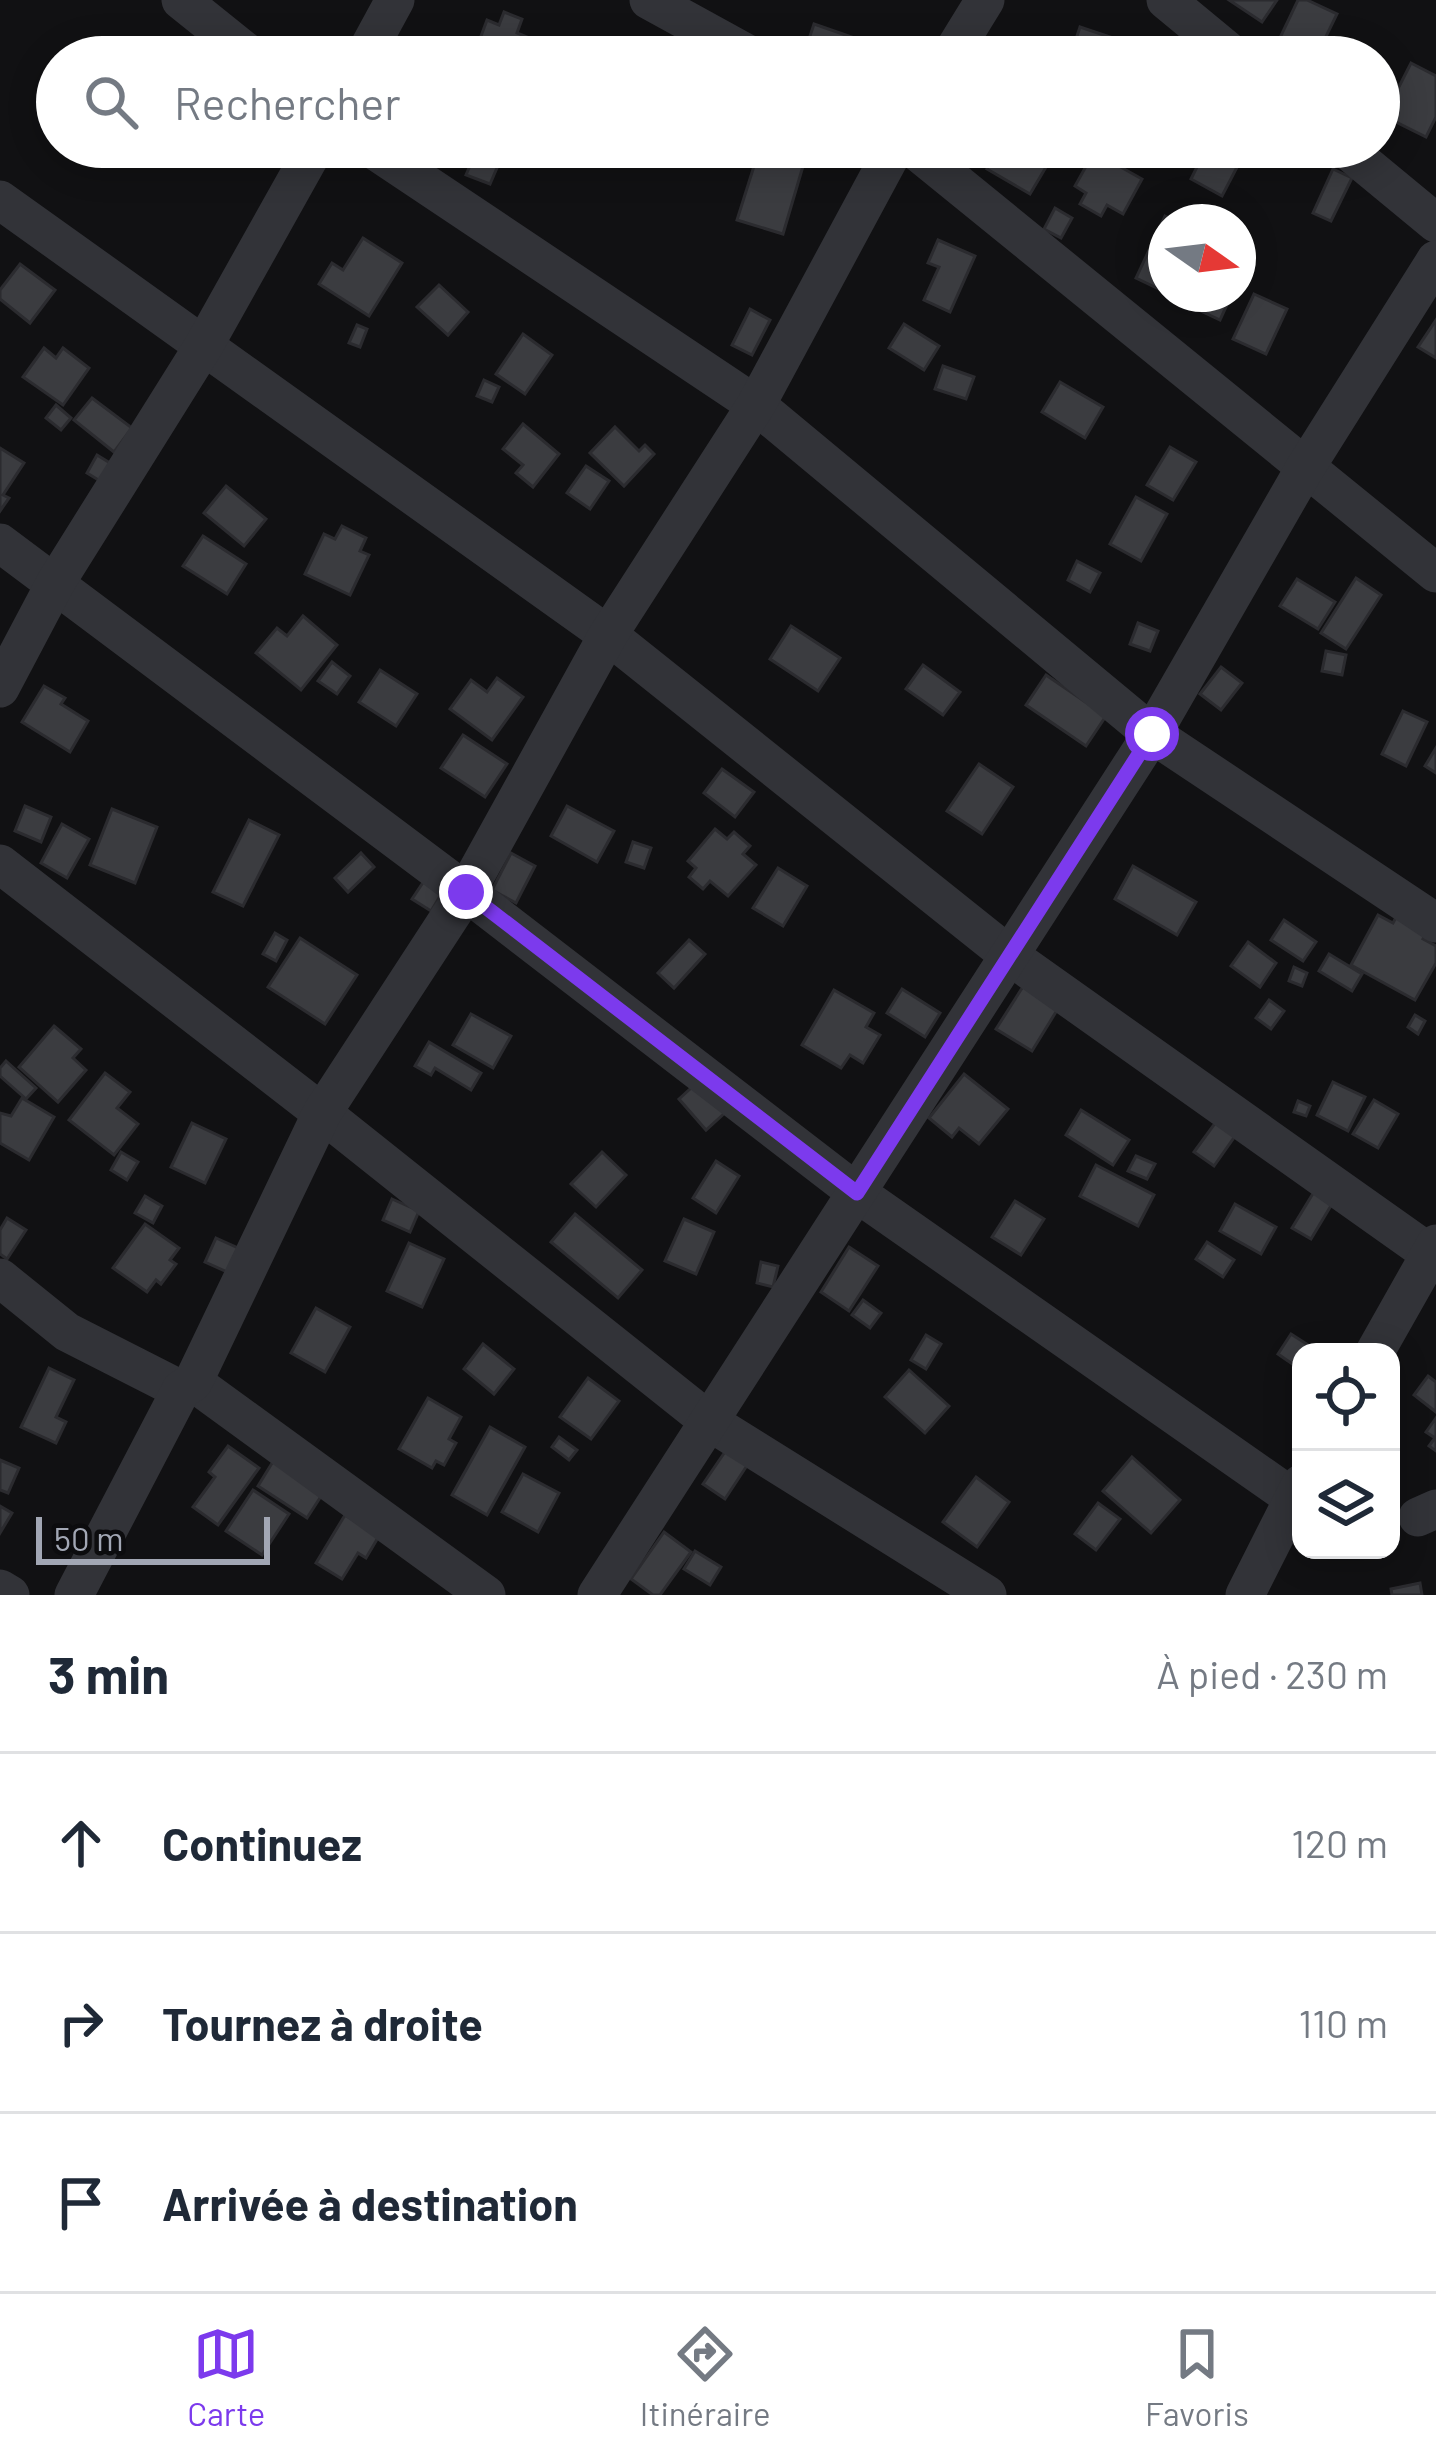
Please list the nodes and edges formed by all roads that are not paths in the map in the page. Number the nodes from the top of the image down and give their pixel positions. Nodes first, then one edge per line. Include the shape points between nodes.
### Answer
1 (181, 0) edge
2 (395, 0) edge
3 (649, 0) edge
4 (985, 0) edge
5 (1166, 0) edge
6 (226, 36) edge
7 (375, 36) edge
8 (715, 36) edge
9 (963, 36) edge
10 (1210, 36) edge
11 (303, 168) edge
12 (401, 168) edge
13 (884, 168) edge
14 (938, 168) edge
15 (1369, 168) edge
16 (0, 200) edge
17 (1436, 223) edge
18 (1436, 260) edge
19 (203, 347) junction
20 (756, 405) junction
21 (1305, 468) junction
22 (0, 543) edge
23 (1436, 573) edge
24 (56, 582) junction
25 (608, 635) junction
26 (0, 688) edge
27 (1152, 734) junction
28 (0, 864) edge
29 (466, 892) junction
30 (1436, 923) edge
31 (1010, 956) junction
32 (322, 1113) junction
33 (857, 1193) junction
34 (1434, 1253) edge
35 (0, 1278) edge
36 (1381, 1343) edge
37 (187, 1386) junction
38 (710, 1422) junction
39 (1292, 1488) edge
40 (1292, 1501) edge
41 (0, 1589) edge
42 (10, 1595) edge
43 (74, 1595) edge
44 (486, 1595) edge
45 (597, 1595) edge
46 (987, 1595) edge
47 (1245, 1595) edge

1 - 6 street
2 - 7 street
3 - 8 street
4 - 9 street
5 - 10 street
11 - 19 street
12 - 20 street
13 - 20 street
14 - 21 street
15 - 17 street
16 - 19 street
18 - 21 street
19 - 24 street
19 - 25 street
20 - 25 street
20 - 27 street
21 - 23 street
21 - 27 street
22 - 24 street
24 - 26 street
24 - 29 street
25 - 29 street
25 - 31 street
27 - 30 street
27 - 31 street
28 - 32 street
29 - 32 street
29 - 33 street
31 - 33 street
31 - 34 street
32 - 37 street
32 - 38 street
33 - 38 street
33 - 39 street
34 - 36 street
35 - 37 street via 68,1332
37 - 43 street
37 - 44 street
38 - 45 street
38 - 46 street
40 - 47 street
41 - 42 street

